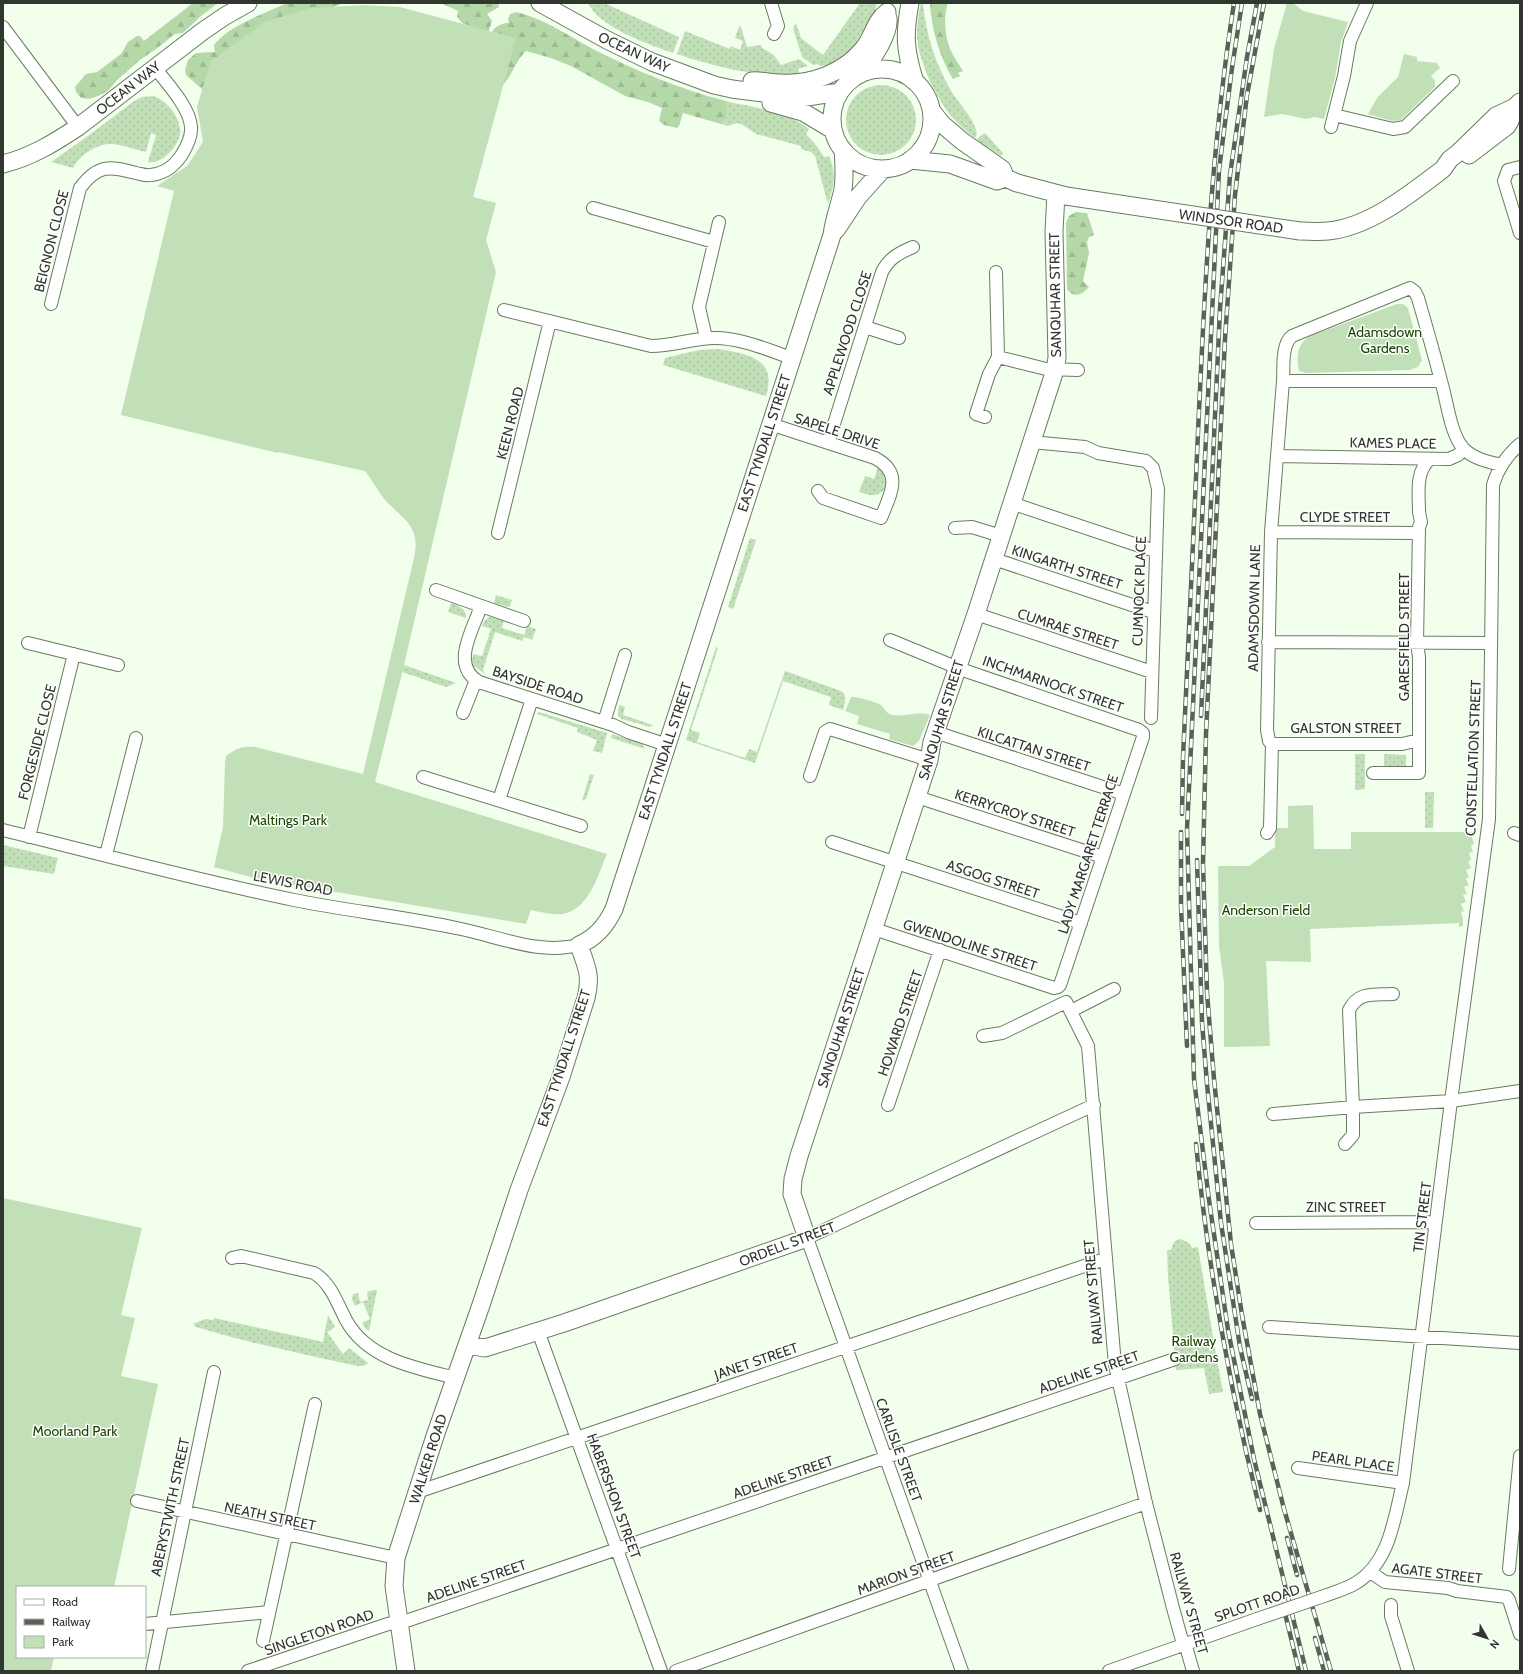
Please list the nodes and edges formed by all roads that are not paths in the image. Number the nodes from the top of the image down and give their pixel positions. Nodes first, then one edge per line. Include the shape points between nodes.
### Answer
1 (248, 3) edge
2 (540, 3) edge
3 (771, 3) edge
4 (910, 3) edge
5 (1367, 3) edge
6 (888, 8) edge
7 (563, 9) edge
8 (3, 27) edge
9 (774, 34) dead end
10 (155, 68) junction
11 (861, 74) junction
12 (1453, 81) dead end
13 (915, 82) junction
14 (732, 89) junction
15 (840, 92) junction
16 (1517, 105) edge
17 (931, 110) junction
18 (1334, 115) junction
19 (78, 127) junction
20 (1331, 127) dead end
21 (833, 130) junction
22 (843, 150) junction
23 (910, 160) junction
24 (3, 164) edge
25 (1520, 167) edge
26 (883, 169) junction
27 (1006, 178) junction
28 (1061, 195) junction
29 (593, 208) dead end
30 (719, 222) dead end
31 (1520, 233) edge
32 (832, 235) junction
33 (714, 242) junction
34 (913, 247) dead end
35 (996, 272) dead end
36 (51, 304) dead end
37 (504, 310) dead end
38 (550, 321) junction
39 (865, 328) junction
40 (706, 338) junction
41 (899, 338) dead end
42 (998, 357) junction
43 (792, 358) junction
44 (1055, 370) junction
45 (1078, 370) dead end
46 (1283, 381) junction
47 (1442, 381) junction
48 (985, 417) dead end
49 (770, 424) junction
50 (1031, 442) junction
51 (828, 443) junction
52 (1520, 444) edge
53 (1464, 450) junction
54 (1277, 456) junction
55 (1430, 459) junction
56 (1502, 465) junction
57 (818, 491) dead end
58 (1011, 503) junction
59 (955, 528) dead end
60 (1271, 532) junction
61 (1419, 532) junction
62 (498, 533) dead end
63 (1001, 536) junction
64 (1156, 551) junction
65 (994, 559) junction
66 (436, 590) dead end
67 (481, 606) junction
68 (1153, 612) junction
69 (976, 614) junction
70 (524, 621) dead end
71 (890, 640) dead end
72 (1268, 642) junction
73 (28, 643) dead end
74 (1418, 643) junction
75 (1491, 643) junction
76 (74, 654) junction
77 (625, 656) dead end
78 (118, 665) dead end
79 (957, 666) junction
80 (1152, 672) junction
81 (476, 680) junction
82 (532, 699) junction
83 (463, 713) dead end
84 (1151, 718) dead end
85 (604, 722) junction
86 (1139, 730) joint
87 (935, 732) junction
88 (136, 738) dead end
89 (1419, 740) junction
90 (1272, 744) junction
91 (667, 745) junction
92 (929, 760) junction
93 (1373, 773) dead end
94 (810, 776) dead end
95 (423, 777) dead end
96 (1124, 794) junction
97 (917, 796) junction
98 (499, 800) junction
99 (581, 826) dead end
100 (3, 830) edge
101 (1267, 833) dead end
102 (29, 837) junction
103 (832, 842) dead end
104 (106, 855) junction
105 (1103, 857) junction
106 (895, 863) junction
107 (1081, 923) junction
108 (874, 929) junction
109 (579, 945) junction
110 (940, 950) junction
111 (1058, 987) joint
112 (1114, 989) dead end
113 (1393, 994) dead end
114 (1069, 1007) junction
115 (983, 1036) dead end
116 (1520, 1091) edge
117 (1451, 1101) junction
118 (888, 1105) dead end
119 (1094, 1105) junction
120 (1353, 1107) junction
121 (1273, 1114) dead end
122 (1345, 1144) dead end
123 (1436, 1222) junction
124 (1256, 1223) dead end
125 (807, 1238) junction
126 (498, 1253) joint
127 (232, 1258) dead end
128 (1105, 1259) junction
129 (1269, 1327) dead end
130 (538, 1331) junction
131 (1421, 1336) junction
132 (1520, 1343) edge
133 (467, 1345) junction
134 (846, 1346) junction
135 (1175, 1359) dead end
136 (214, 1372) dead end
137 (456, 1378) junction
138 (1117, 1378) junction
139 (315, 1404) dead end
140 (577, 1438) junction
141 (1520, 1456) edge
142 (886, 1457) junction
143 (1298, 1468) dead end
144 (1403, 1483) junction
145 (417, 1492) junction
146 (137, 1501) dead end
147 (1146, 1503) junction
148 (184, 1512) junction
149 (287, 1535) junction
150 (617, 1549) junction
151 (396, 1558) junction
152 (1509, 1569) dead end
153 (1370, 1572) junction
154 (930, 1580) junction
155 (1391, 1605) dead end
156 (269, 1612) junction
157 (161, 1621) junction
158 (399, 1622) junction
159 (146, 1624) edge
160 (1520, 1634) edge
161 (263, 1641) dead end
162 (1184, 1644) junction
163 (152, 1671) edge
164 (248, 1671) edge
165 (406, 1671) edge
166 (661, 1671) edge
167 (676, 1671) edge
168 (962, 1671) edge
169 (1109, 1671) edge
170 (1193, 1671) edge
171 (1408, 1671) edge

1 - 10 street, OCEAN WAY via 219,20
2 - 7 street, OCEAN WAY
3 - 9 street via 778,26
4 - 13 street via 905,42
5 - 18 street via 1350,41
6 - 11 street via 889,20 882,41
6 - 14 street via 858,55 832,73 799,83 753,80
7 - 14 street, OCEAN WAY via 607,40 652,62 690,77
8 - 19 street
10 - 19 street, OCEAN WAY
10 - 36 street, BEIGNON CLOSE via 184,106 191,128 187,147 176,162 164,172 149,176 113,167 101,169 88,177 80,188
11 - 13 street via 875,69 889,70 903,74
11 - 15 street via 849,81
12 - 18 street via 1405,127 1393,129
13 - 17 street via 926,95
14 - 15 street, OCEAN WAY via 800,98
14 - 21 street, OCEAN WAY via 746,98 803,112
15 - 21 street via 834,104
16 - 28 street, WINDSOR ROAD, bridge via 1496,116 1443,169 1384,210 1346,228 1300,231
17 - 23 street via 928,138
17 - 27 street via 942,124 962,141 1002,168
18 - 20 street
19 - 24 street, OCEAN WAY via 36,153
21 - 22 street
22 - 26 street via 861,164
22 - 32 street, EAST TYNDALL STREET via 843,185
23 - 26 street
23 - 27 street, WINDSOR ROAD via 961,166 997,181
25 - 31 street via 1511,168 1504,177
26 - 32 street, EAST TYNDALL STREET via 858,197
27 - 28 street, WINDSOR ROAD
28 - 44 street, SANQUHAR STREET via 1054,231 1057,358
29 - 33 street
30 - 33 street
32 - 43 street, EAST TYNDALL STREET
33 - 40 street via 699,307
34 - 39 street, APPLEWOOD CLOSE via 886,263
35 - 42 street
37 - 38 street
38 - 40 street via 651,346
38 - 62 street, KEEN ROAD
39 - 41 street
39 - 51 street, APPLEWOOD CLOSE
40 - 43 street via 739,341
42 - 44 street
42 - 48 street via 989,374 976,414
43 - 49 street, EAST TYNDALL STREET
44 - 45 street
44 - 50 street, SANQUHAR STREET
46 - 47 street
46 - 47 street, ADAMSDOWN LANE via 1286,348 1292,336 1410,288 1418,298
46 - 54 street, ADAMSDOWN LANE
47 - 53 street via 1454,432
49 - 51 street, SAPELE DRIVE
49 - 91 street, EAST TYNDALL STREET
50 - 58 street, SANQUHAR STREET
50 - 64 street, CUMNOCK PLACE via 1085,447 1098,453 1146,461 1152,467 1158,489
51 - 57 street, SAPELE DRIVE via 881,461 891,473 892,487 881,518 822,498
52 - 56 street, CONSTELLATION STREET
53 - 55 street, KAMES PLACE via 1449,459
53 - 56 street via 1474,457
54 - 55 street, KAMES PLACE
54 - 60 street, ADAMSDOWN LANE
55 - 61 street, GARESFIELD STREET via 1419,479
56 - 75 street, CONSTELLATION STREET via 1495,478 1492,495
58 - 63 street, SANQUHAR STREET
58 - 64 street
59 - 63 street via 972,527
60 - 61 street, CLYDE STREET
60 - 72 street, ADAMSDOWN LANE
61 - 74 street, GARESFIELD STREET
63 - 65 street, SANQUHAR STREET
64 - 68 street, CUMNOCK PLACE
65 - 68 street, KINGARTH STREET
65 - 69 street, SANQUHAR STREET
66 - 67 street
67 - 70 street
67 - 81 street, BAYSIDE ROAD via 464,654 464,665 470,676
68 - 80 street, CUMNOCK PLACE
69 - 79 street, SANQUHAR STREET
69 - 80 street, CUMRAE STREET
71 - 79 street, INCHMARNOCK STREET
72 - 74 street
72 - 90 street, ADAMSDOWN LANE via 1267,730
73 - 76 street
74 - 75 street
74 - 89 street, GARESFIELD STREET
75 - 117 street, CONSTELLATION STREET via 1489,820
76 - 78 street
76 - 102 street, FORGESIDE CLOSE
77 - 85 street
79 - 86 street, INCHMARNOCK STREET
79 - 87 street, SANQUHAR STREET
80 - 84 street, CUMNOCK PLACE
81 - 82 street, BAYSIDE ROAD
81 - 83 street
82 - 85 street, BAYSIDE ROAD
82 - 98 street
85 - 91 street, BAYSIDE ROAD
86 - 96 street, LADY MARGARET TERRACE via 1143,737
87 - 92 street, SANQUHAR STREET
87 - 96 street, KILCATTAN STREET
88 - 104 street
89 - 90 street, GALSTON STREET via 1402,744
89 - 93 street, GARESFIELD STREET via 1419,774
90 - 101 street, ADAMSDOWN LANE via 1270,828
91 - 109 street, EAST TYNDALL STREET via 614,909 601,930 593,938
92 - 94 street via 830,729 825,732
92 - 97 street, SANQUHAR STREET
95 - 98 street
96 - 105 street, LADY MARGARET TERRACE
97 - 105 street, KERRYCROY STREET
97 - 106 street, SANQUHAR STREET
98 - 99 street
100 - 102 street, LEWIS ROAD
102 - 104 street, LEWIS ROAD
103 - 106 street, ASGOG STREET
104 - 109 street, LEWIS ROAD via 267,894 462,929 526,945 557,949
105 - 107 street, LADY MARGARET TERRACE
106 - 107 street, ASGOG STREET
106 - 108 street, SANQUHAR STREET
107 - 111 street, LADY MARGARET TERRACE
108 - 110 street, GWENDOLINE STREET
108 - 125 street, SANQUHAR STREET via 793,1179 793,1200
109 - 126 street, EAST TYNDALL STREET via 587,966 586,998 561,1077
110 - 111 street, GWENDOLINE STREET via 1054,988
110 - 118 street, HOWARD STREET
112 - 114 street
113 - 120 street via 1360,996 1349,1010
114 - 115 street via 1002,1033
114 - 119 street, RAILWAY STREET via 1088,1046
116 - 117 street
117 - 120 street
117 - 123 street, TIN STREET
119 - 125 street, ORDELL STREET
119 - 128 street, RAILWAY STREET
120 - 121 street
120 - 122 street via 1353,1135
123 - 124 street, ZINC STREET
123 - 131 street, TIN STREET
125 - 130 street, ORDELL STREET
125 - 134 street, CARLISLE STREET
126 - 133 street, WALKER ROAD
127 - 137 street via 242,1256 314,1273 332,1291 360,1340 378,1353 398,1362
128 - 134 street, JANET STREET
128 - 138 street, RAILWAY STREET
129 - 131 street
130 - 133 street, ORDELL STREET via 485,1348
130 - 140 street, HABERSHON STREET
131 - 132 street
131 - 144 street, TIN STREET
133 - 137 street, WALKER ROAD
134 - 140 street, JANET STREET
134 - 142 street, CARLISLE STREET
135 - 138 street, ADELINE STREET
136 - 148 street, ABERYSTWITH STREET
137 - 145 street, WALKER ROAD
138 - 142 street, ADELINE STREET
138 - 147 street, RAILWAY STREET
139 - 149 street
140 - 145 street, JANET STREET
140 - 150 street, HABERSHON STREET
141 - 152 street
142 - 150 street, ADELINE STREET
142 - 154 street, CARLISLE STREET
143 - 144 street, PEARL PLACE
144 - 153 street, SPLOTT ROAD via 1387,1544
145 - 151 street, WALKER ROAD
146 - 148 street, NEATH STREET
147 - 154 street, MARION STREET
147 - 162 street, RAILWAY STREET
148 - 149 street, NEATH STREET
148 - 157 street, ABERYSTWITH STREET
149 - 151 street, NEATH STREET
149 - 156 street
150 - 158 street, ADELINE STREET
150 - 166 street, HABERSHON STREET
151 - 158 street, WALKER ROAD via 394,1586
153 - 160 street, AGATE STREET via 1385,1582 1503,1596 1509,1600
153 - 162 street, SPLOTT ROAD, bridge via 1355,1584
154 - 167 street, MARION STREET
154 - 168 street, CARLISLE STREET
155 - 171 street via 1391,1616
156 - 157 street
156 - 161 street
157 - 159 street
157 - 163 street, ABERYSTWITH STREET
158 - 164 street, SINGLETON ROAD
158 - 165 street, WALKER ROAD
162 - 169 street, SPLOTT ROAD
162 - 170 street, RAILWAY STREET

